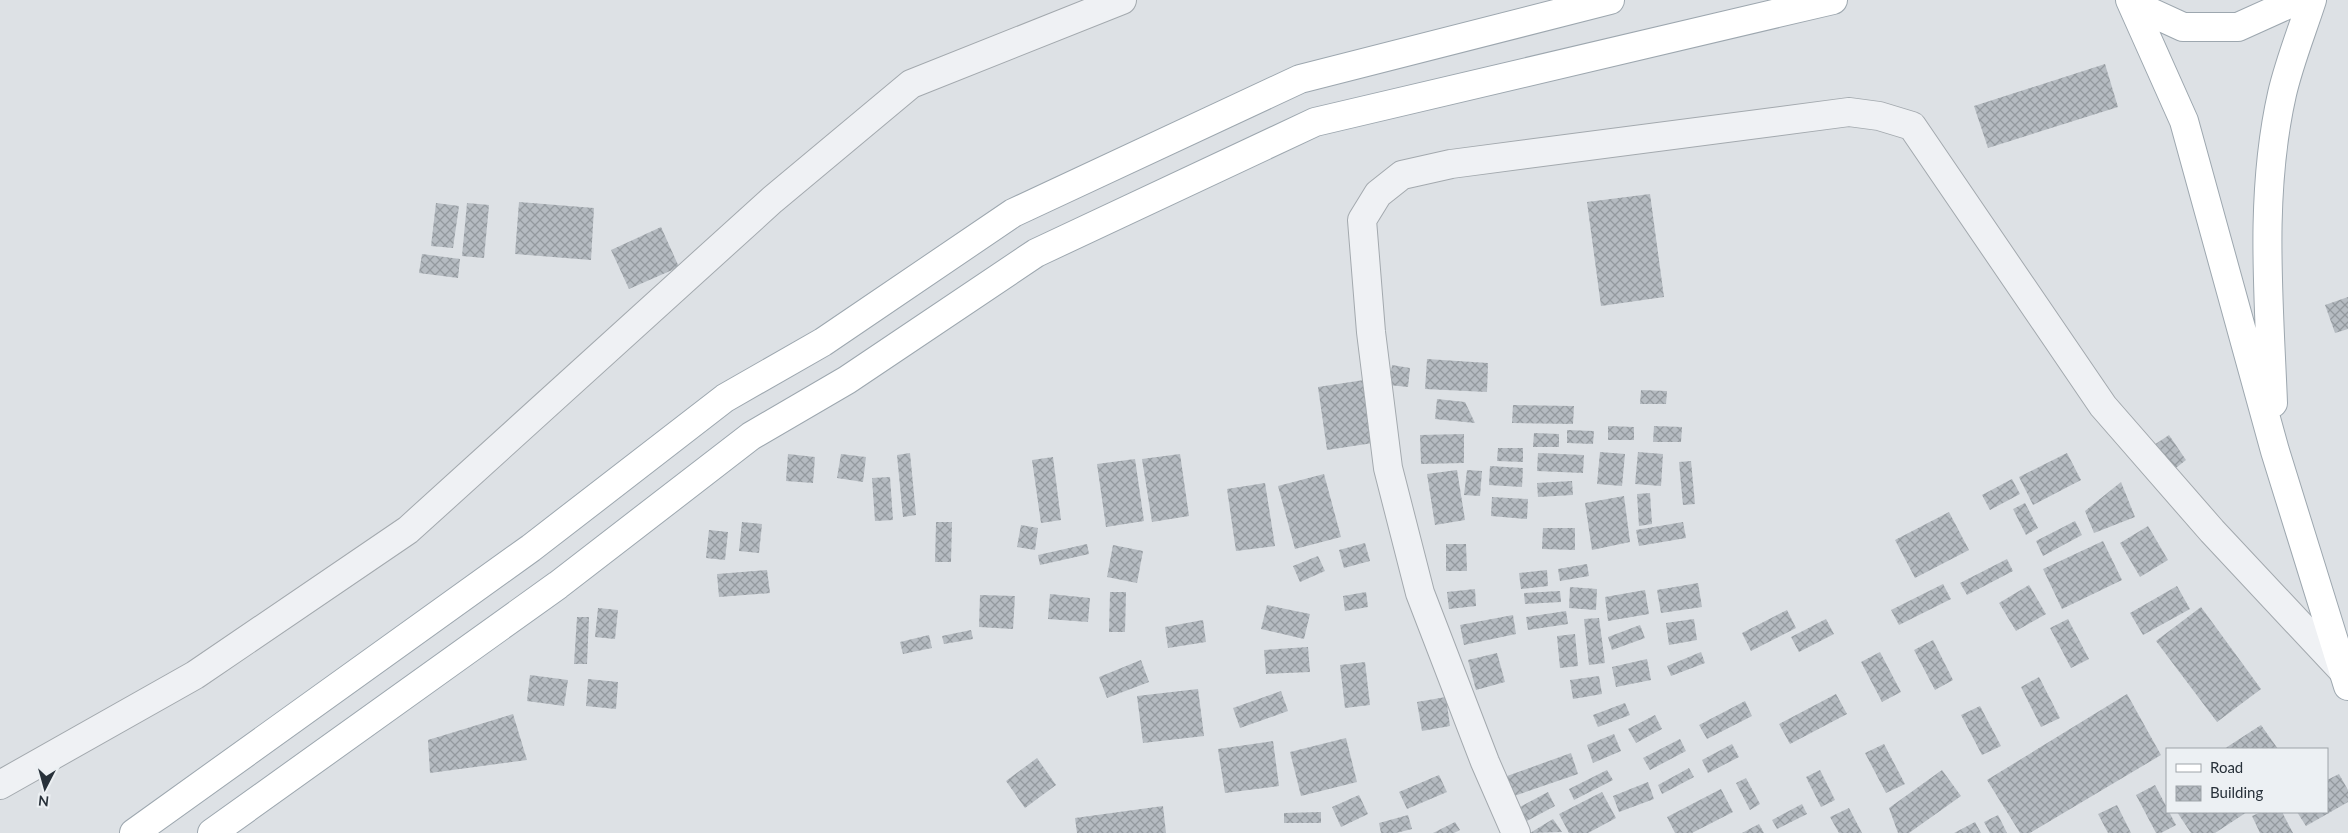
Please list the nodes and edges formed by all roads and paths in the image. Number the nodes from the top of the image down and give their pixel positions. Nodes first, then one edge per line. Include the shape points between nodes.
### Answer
1 (1122, 0) edge
2 (1610, 0) edge
3 (1833, 0) edge
4 (2292, 0) edge
5 (2312, 0) edge
6 (2131, 2) edge
7 (2276, 452) junction
8 (2346, 679) edge
9 (0, 785) edge
10 (134, 833) edge
11 (212, 833) edge
12 (1516, 833) edge

1 - 9 street via 911,84 772,200 408,530 195,675
2 - 10 main road via 1300,79 1013,214 823,342 725,398 531,548
3 - 11 main road via 1315,122 1036,253 847,380 751,436 558,585
4 - 6 main road via 2238,27 2183,27
5 - 7 main road via 2282,93 2271,158 2266,232
6 - 7 main road via 2184,121
7 - 8 main road
8 - 12 street via 2103,406 1912,126 1879,116 1849,112 1451,164 1402,174 1378,194 1362,220 1371,332 1388,468 1420,593

